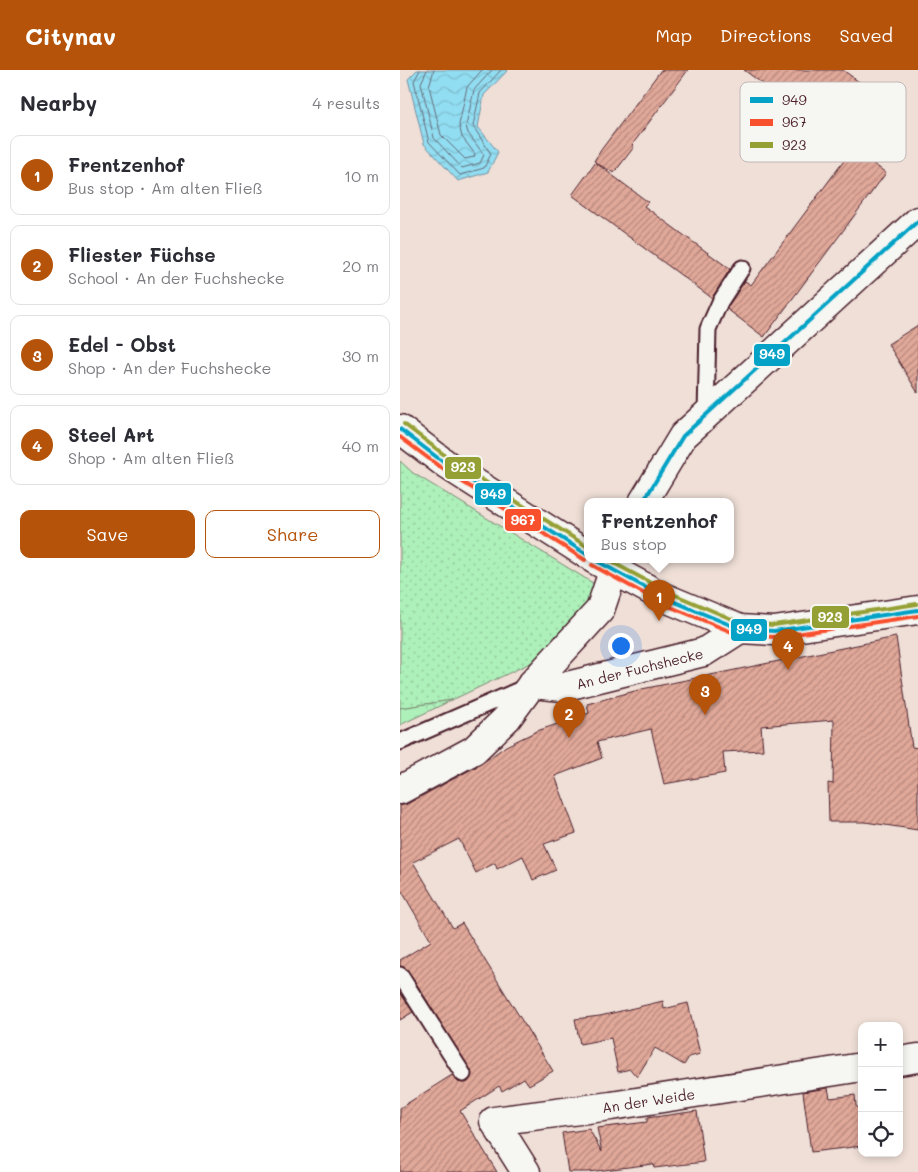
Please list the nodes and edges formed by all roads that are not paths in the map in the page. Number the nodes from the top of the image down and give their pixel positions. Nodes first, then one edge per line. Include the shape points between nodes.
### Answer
1 (918, 221) edge
2 (742, 268) dead end
3 (706, 414) junction
4 (400, 429) edge
5 (645, 498) edge
6 (584, 552) edge
7 (608, 564) edge
8 (918, 610) edge
9 (740, 630) junction
10 (532, 684) junction
11 (400, 742) edge
12 (400, 790) edge
13 (400, 975) edge
14 (918, 1058) edge
15 (903, 1060) edge
16 (858, 1068) edge
17 (463, 1074) dead end
18 (526, 1172) edge

1 - 3 street
2 - 3 lane via 720,302 708,329
3 - 5 street via 683,436
4 - 6 street via 447,465
7 - 9 street via 663,597
7 - 10 street via 600,610
8 - 9 street via 774,631
9 - 10 street, An der Fuchshecke via 704,652 563,687
10 - 11 lane
10 - 12 street via 507,718 474,750
13 - 17 lane
14 - 15 street
16 - 18 street, An der Weide via 494,1121

